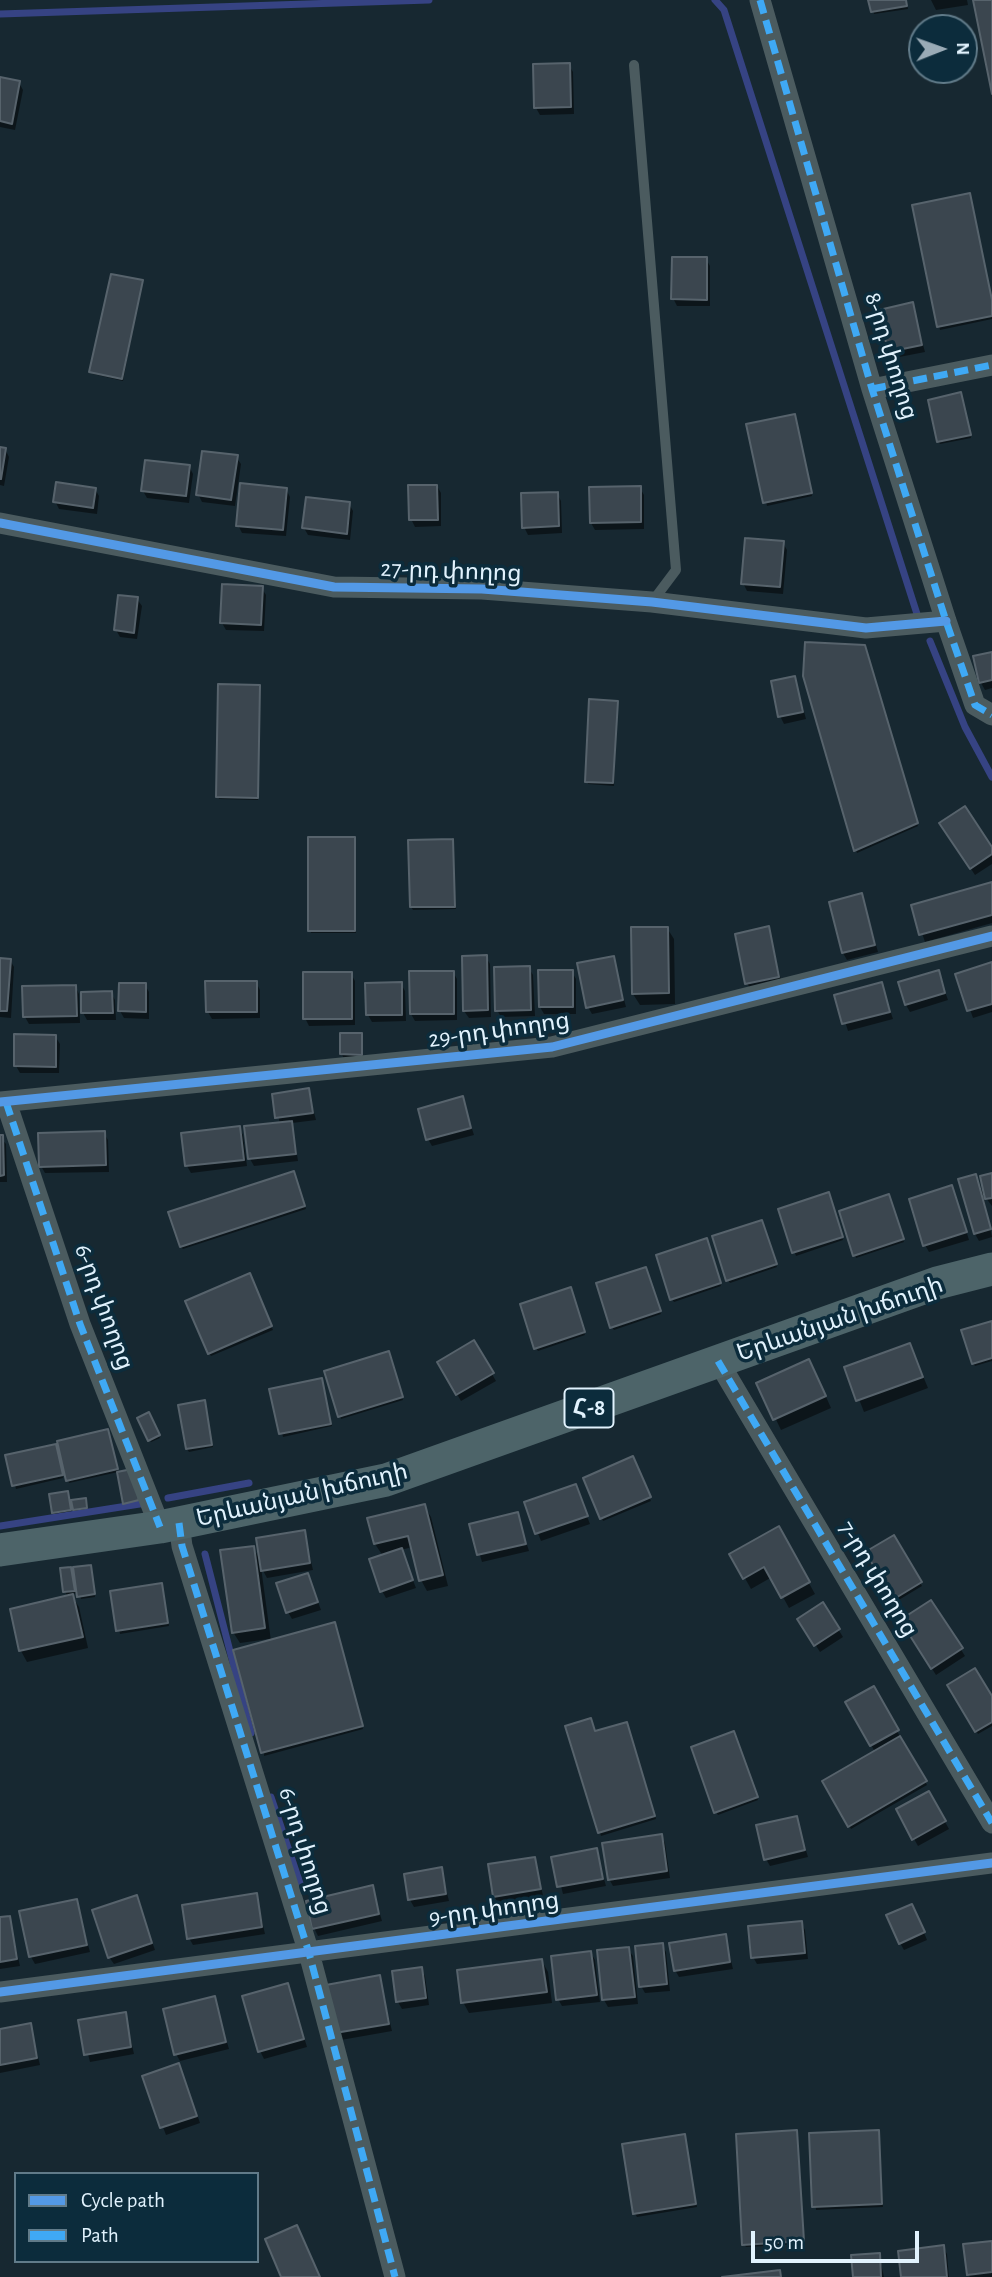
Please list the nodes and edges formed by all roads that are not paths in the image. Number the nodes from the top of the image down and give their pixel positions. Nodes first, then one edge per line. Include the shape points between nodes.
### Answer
1 (760, 0) edge
2 (634, 65) dead end
3 (992, 365) edge
4 (872, 389) junction
5 (0, 523) edge
6 (652, 602) junction
7 (946, 621) junction
8 (992, 715) edge
9 (992, 936) edge
10 (3, 1102) edge
11 (992, 1269) edge
12 (718, 1361) junction
13 (169, 1525) junction
14 (0, 1550) edge
15 (992, 1823) edge
16 (992, 1863) edge
17 (309, 1953) junction
18 (0, 1992) edge
19 (395, 2277) edge

1 - 4 street, 8-րդ փողոց
2 - 6 lane via 676,570
3 - 4 street
4 - 7 street, 8-րդ փողոց
5 - 6 street, 27-րդ փողոց via 334,587 482,589
6 - 7 street, 27-րդ փողոց via 866,628
7 - 8 street, 8-րդ փողոց via 975,705
9 - 10 street, 29-րդ փողոց via 552,1047
10 - 13 street, 6-րդ փողոց via 80,1324
11 - 12 main road, Երևանյան խճուղի / Հ-8 via 937,1283
12 - 13 main road, Երևանյան խճուղի / Հ-8 via 386,1480
12 - 15 street, 7-րդ փողոց
13 - 14 main road, Երևանյան խճուղի / Հ-8
13 - 17 street, 6-րդ փողոց via 182,1546
16 - 17 street, 9-րդ փողոց
17 - 18 street, 9-րդ փողոց
17 - 19 street, 6-րդ փողոց

